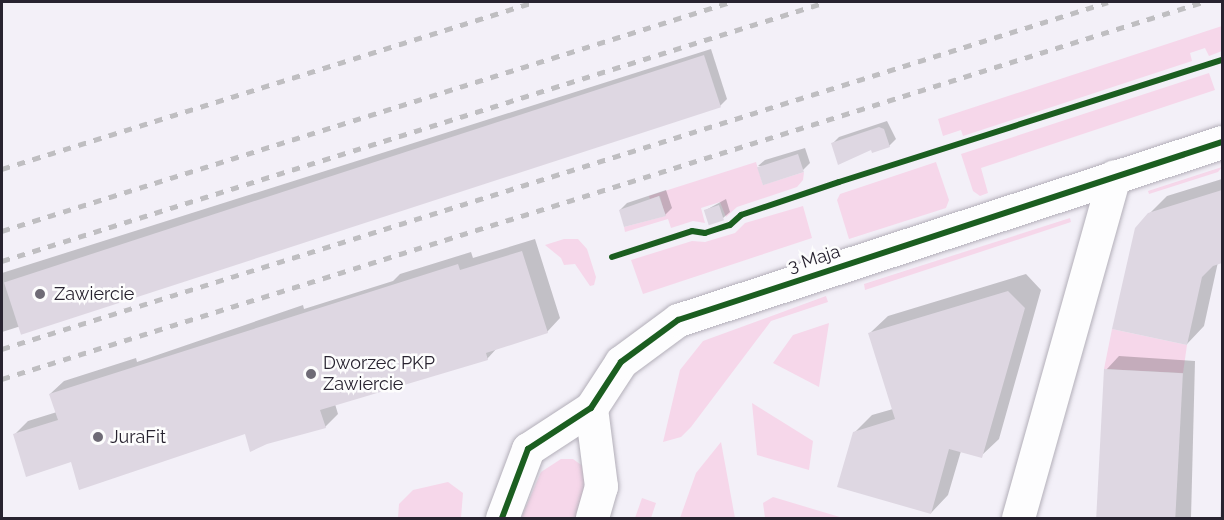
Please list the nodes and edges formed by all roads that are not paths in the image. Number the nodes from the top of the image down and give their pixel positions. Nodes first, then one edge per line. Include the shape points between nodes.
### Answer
1 (1222, 142) edge
2 (1114, 176) junction
3 (591, 408) junction
4 (502, 519) edge
5 (592, 519) edge
6 (1018, 519) edge

1 - 2 street, 3 Maja
2 - 3 street, 3 Maja via 678,320 621,362
2 - 6 street
3 - 4 street, 3 Maja via 528,449
3 - 5 street via 601,486

